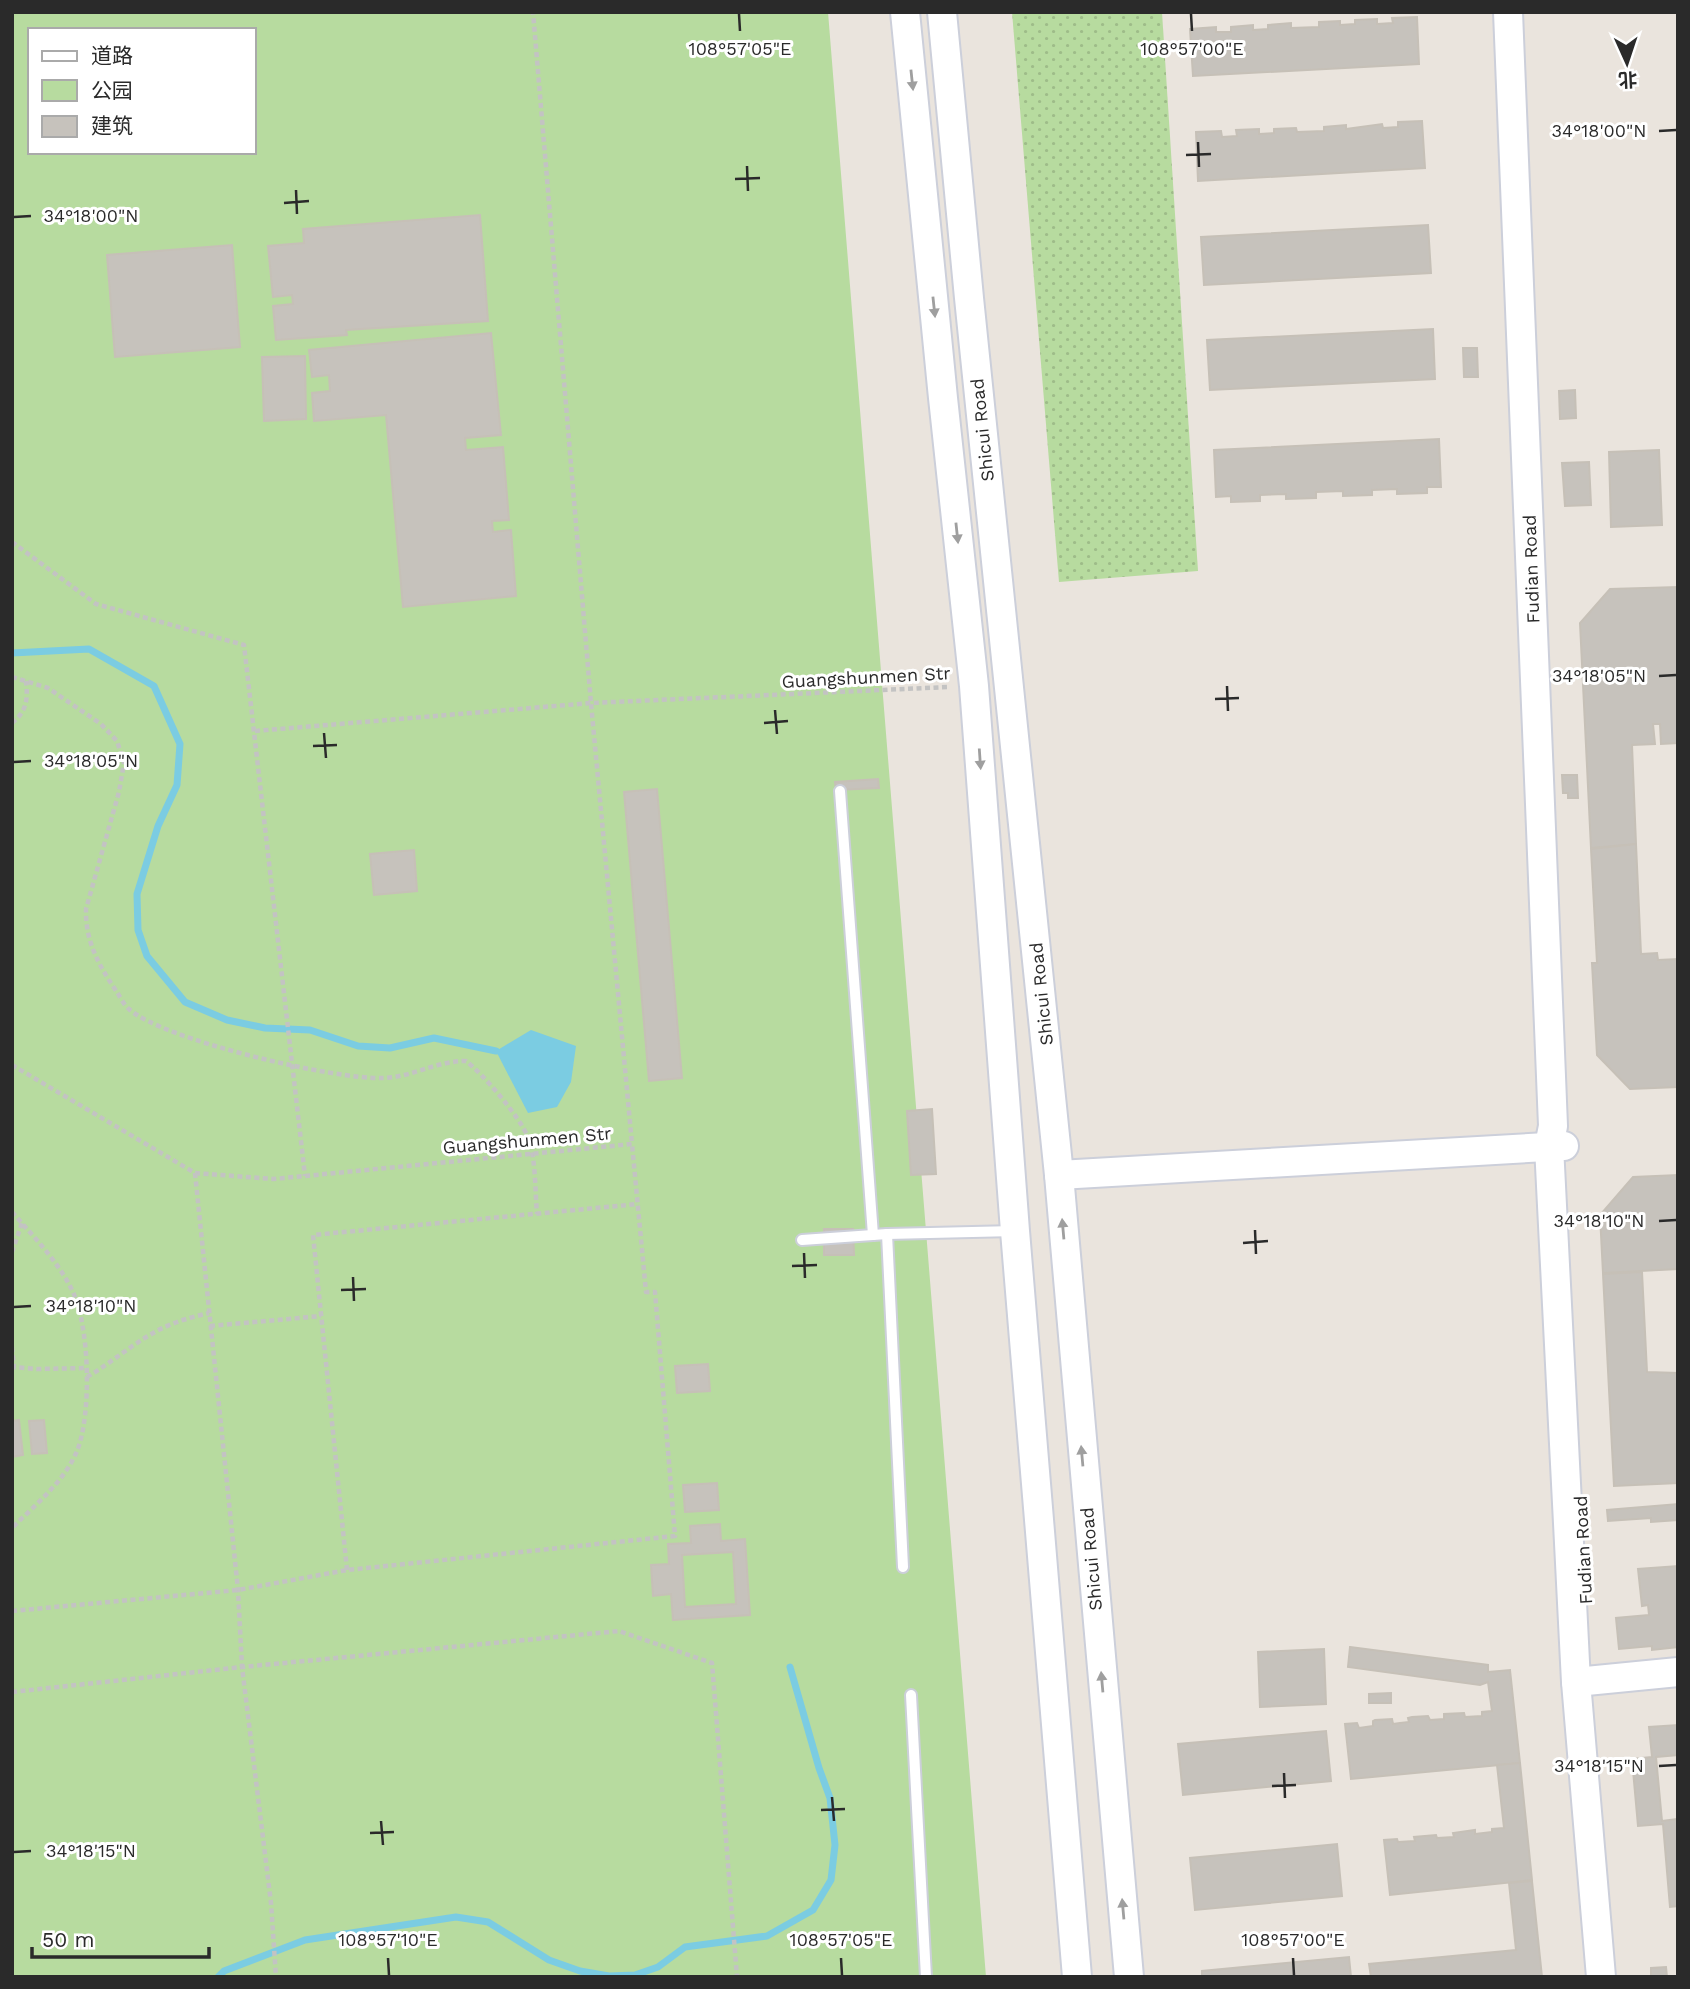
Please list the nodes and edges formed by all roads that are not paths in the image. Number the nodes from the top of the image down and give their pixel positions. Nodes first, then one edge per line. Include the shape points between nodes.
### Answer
1 (905, 12) edge
2 (942, 12) edge
3 (1508, 12) edge
4 (839, 791) dead end
5 (1556, 1139) junction
6 (1059, 1175) junction
7 (1015, 1231) junction
8 (887, 1234) junction
9 (873, 1235) junction
10 (802, 1240) dead end
11 (903, 1567) dead end
12 (1678, 1672) edge
13 (1583, 1681) junction
14 (911, 1695) dead end
15 (926, 1977) edge
16 (1077, 1977) edge
17 (1129, 1977) edge
18 (1601, 1977) edge
19 (1618, 1977) edge

1 -> 7 main road, Shicui Road via 974,686
2 - 6 main road, Shicui Road
3 - 5 main road, Fudian Road
4 - 9 lane
5 - 6 main road
5 - 13 main road, Fudian Road
17 -> 6 main road, Shicui Road
7 - 8 lane
7 - 16 main road, Shicui Road
8 - 9 lane
8 - 11 lane
9 - 10 lane
12 - 13 main road
13 - 18 main road, Fudian Road
13 - 19 main road, Fudian Road
14 - 15 lane

